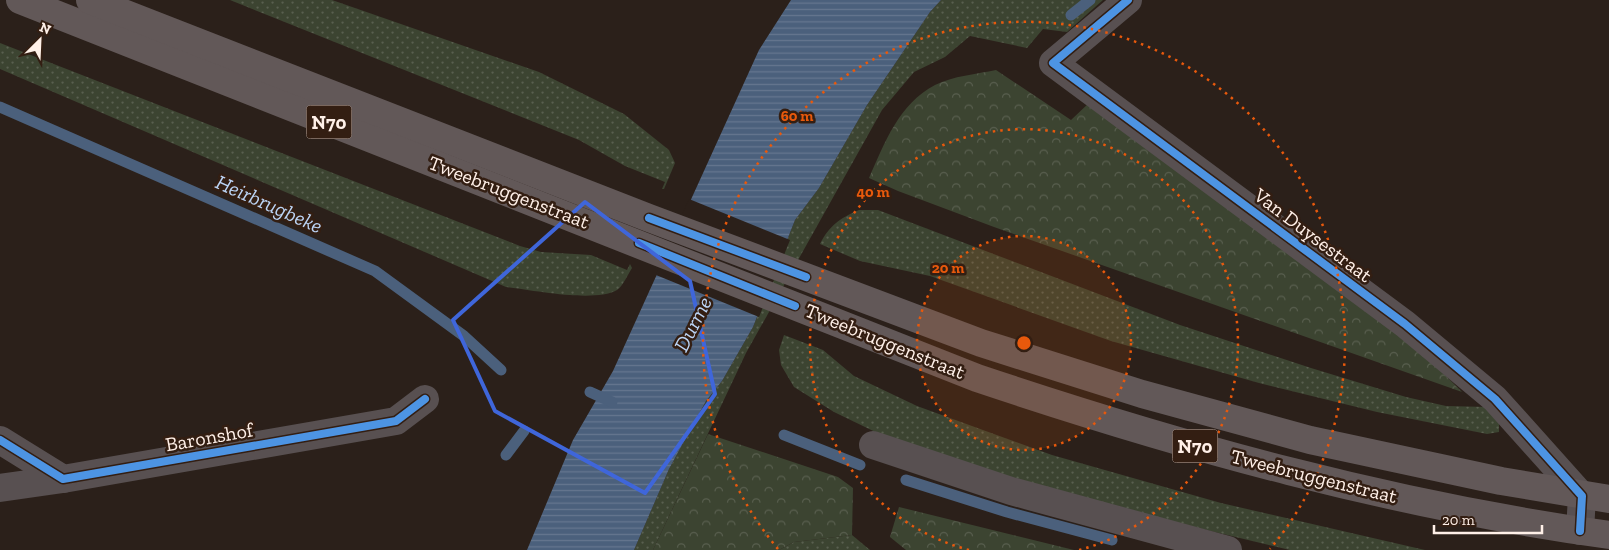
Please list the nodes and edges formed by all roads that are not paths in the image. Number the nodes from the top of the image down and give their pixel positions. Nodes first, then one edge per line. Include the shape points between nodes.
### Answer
1 (20, 0) edge
2 (90, 0) edge
3 (1128, 0) edge
4 (425, 399) dead end
5 (0, 440) edge
6 (872, 445) dead end
7 (63, 478) junction
8 (0, 488) edge
9 (1582, 496) junction
10 (1609, 499) edge
11 (1580, 531) junction
12 (1609, 535) edge
13 (1228, 550) edge

1 - 11 main road, Tweebruggenstraat / N70 via 977,378 1134,429 1298,475
2 - 9 main road, Tweebruggenstraat / N70 via 981,344 1142,394 1310,440
3 - 9 street, Van Duysestraat via 1053,63 1405,324 1495,399
4 - 7 street, Baronshof via 396,421
5 - 7 street
6 - 13 street via 1012,491
7 - 8 street, Baronshof
9 - 10 main road, Tweebruggenstraat / N70
9 - 11 street
11 - 12 main road, Tweebruggenstraat / N70

